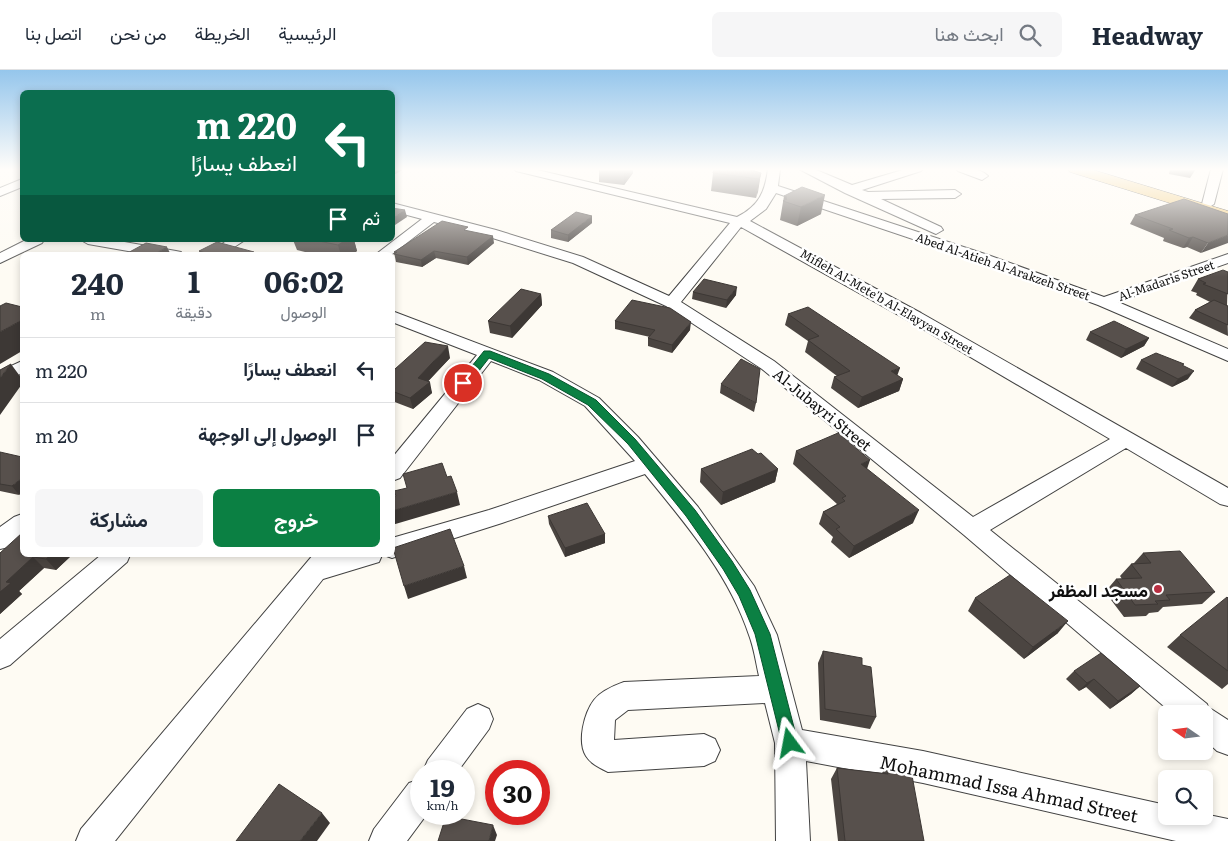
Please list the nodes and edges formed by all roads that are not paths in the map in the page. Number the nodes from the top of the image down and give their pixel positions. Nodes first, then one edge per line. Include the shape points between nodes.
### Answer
1 (680, 205) edge
2 (762, 205) edge
3 (824, 205) edge
4 (881, 205) edge
5 (1192, 205) edge
6 (1211, 205) edge
7 (395, 208) edge
8 (1228, 210) edge
9 (1228, 216) edge
10 (433, 217) junction
11 (739, 222) junction
12 (33, 242) edge
13 (100, 242) edge
14 (235, 242) edge
15 (158, 252) edge
16 (217, 252) edge
17 (386, 252) edge
18 (1228, 258) edge
19 (0, 259) edge
20 (20, 262) edge
21 (1202, 267) junction
22 (1228, 276) edge
23 (1048, 281) junction
24 (1104, 302) junction
25 (672, 303) junction
26 (395, 317) edge
27 (487, 354) junction
28 (1228, 356) edge
29 (20, 367) edge
30 (0, 379) edge
31 (1126, 438) junction
32 (650, 464) junction
33 (395, 469) edge
34 (1228, 498) edge
35 (972, 529) junction
36 (395, 547) edge
37 (116, 557) edge
38 (359, 557) edge
39 (321, 564) edge
40 (0, 656) edge
41 (777, 689) junction
42 (1185, 705) edge
43 (478, 719) dead end
44 (1213, 728) edge
45 (1228, 740) edge
46 (790, 743) junction
47 (704, 750) dead end
48 (447, 760) edge
49 (410, 809) edge
50 (1228, 836) edge
51 (93, 841) edge
52 (386, 841) edge
53 (793, 841) edge

1 - 11 street, Mifleh Al-Mete'b Al-Elayyan Street
2 - 11 street via 752,216
3 - 23 street, Abed Al-Atieh Al-Arakzeh Street
4 - 23 street
5 - 9 main road
6 - 8 main road
7 - 10 street, Al-Jubayri Street
10 - 17 street
10 - 25 street, Al-Jubayri Street via 578,260
11 - 25 street
11 - 31 street, Mifleh Al-Mete'b Al-Elayyan Street via 785,243
12 - 19 street
13 - 15 street
14 - 16 street
18 - 21 street, Al-Madaris Street
19 - 20 street
21 - 22 street
21 - 24 street, Al-Madaris Street
23 - 24 street, Abed Al-Atieh Al-Arakzeh Street
24 - 28 street, Abed Al-Atieh Al-Arakzeh Street
25 - 35 street, Al-Jubayri Street via 768,365
26 - 27 street
27 - 32 street via 546,376 592,402
27 - 33 street
29 - 30 street
31 - 34 street, Mifleh Al-Mete'b Al-Elayyan Street
31 - 35 street
32 - 36 street
32 - 41 street via 696,520 745,594 763,634
35 - 42 street, Al-Jubayri Street
37 - 40 street
38 - 39 street
39 - 51 street
41 - 46 street
41 - 47 street via 624,696 607,705 600,720 597,746 608,756
43 - 48 street
44 - 45 street
46 - 50 street, Mohammad Issa Ahmad Street via 923,767
46 - 53 street
49 - 52 street

